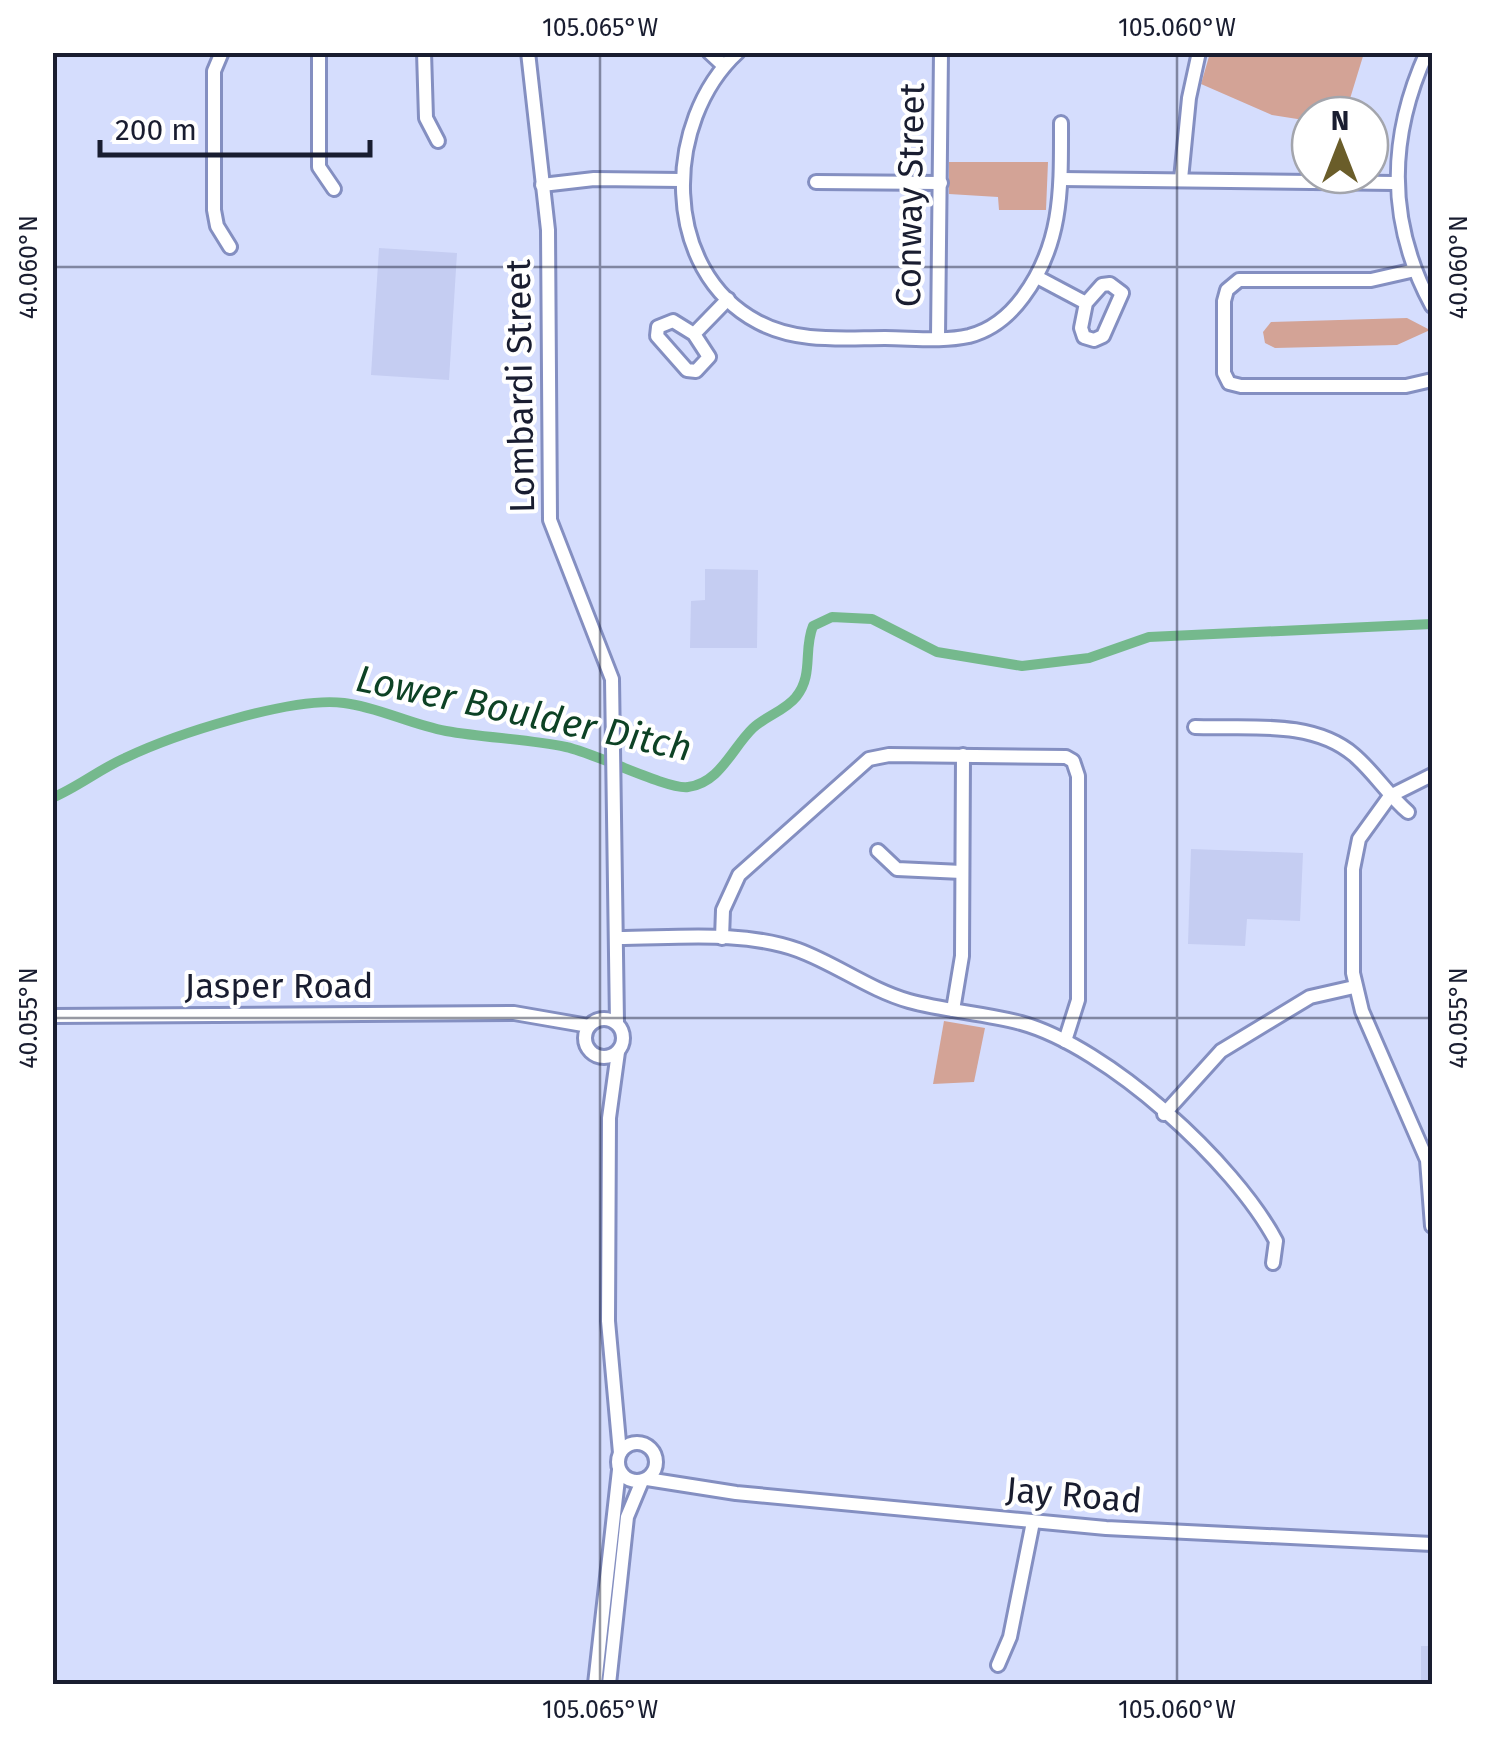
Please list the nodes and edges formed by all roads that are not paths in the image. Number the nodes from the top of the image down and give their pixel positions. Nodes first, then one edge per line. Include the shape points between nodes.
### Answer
1 (222, 52) edge
2 (319, 52) edge
3 (424, 52) edge
4 (528, 52) edge
5 (709, 52) edge
6 (738, 52) edge
7 (941, 52) edge
8 (1427, 52) edge
9 (1199, 53) edge
10 (724, 66) junction
11 (1061, 123) dead end
12 (438, 142) dead end
13 (1061, 179) junction
14 (1181, 179) junction
15 (681, 180) junction
16 (816, 182) dead end
17 (940, 183) junction
18 (1394, 184) junction
19 (542, 185) junction
20 (334, 188) dead end
21 (230, 247) dead end
22 (1415, 270) junction
23 (1038, 277) junction
24 (728, 299) junction
25 (1086, 303) dead end
26 (1432, 306) edge
27 (694, 334) dead end
28 (938, 338) junction
29 (1432, 380) edge
30 (1194, 727) dead end
31 (962, 755) junction
32 (1432, 776) edge
33 (1390, 796) junction
34 (1408, 812) dead end
35 (878, 851) dead end
36 (962, 872) junction
37 (722, 938) junction
38 (616, 943) junction
39 (1354, 988) junction
40 (953, 1010) junction
41 (505, 1015) junction
42 (52, 1016) edge
43 (593, 1023) junction
44 (617, 1024) junction
45 (1064, 1041) junction
46 (590, 1050) junction
47 (618, 1052) junction
48 (1164, 1114) junction
49 (609, 1118) junction
50 (1432, 1226) edge
51 (1273, 1263) dead end
52 (617, 1413) junction
53 (643, 1444) junction
54 (620, 1453) junction
55 (656, 1460) junction
56 (619, 1470) junction
57 (645, 1480) junction
58 (711, 1490) junction
59 (1033, 1522) junction
60 (1432, 1544) edge
61 (998, 1665) dead end
62 (595, 1684) edge
63 (609, 1684) edge

1 - 21 street via 214,72 214,210
2 - 20 street via 319,167
3 - 12 street via 426,118
4 - 19 street, Lombardi Street
5 - 10 street
6 - 10 street
7 - 17 street, Conway Street
8 - 18 street via 1400,134
9 - 14 street
10 - 15 street via 694,117
11 - 13 street
13 - 14 street
13 - 23 street via 1055,234
14 - 18 street
15 - 19 street
15 - 24 street via 698,254
16 - 17 street
17 - 28 street, Conway Street
18 - 22 street
19 - 38 street, Lombardi Street via 550,520 608,660 616,748
22 - 26 street
22 - 29 street via 1371,280 1239,280 1224,301 1224,374 1242,386 1406,386
23 - 25 street
23 - 28 street via 1011,313 987,330
24 - 27 street
24 - 28 street via 756,322 798,336
30 - 33 street via 1324,736 1364,764
31 - 36 street
31 - 37 street via 869,759 851,772 740,875 723,910
31 - 45 street via 1057,755 1073,761 1078,1000
32 - 33 street
33 - 34 street
33 - 39 street via 1372,816 1355,854
35 - 36 street via 898,869
36 - 40 street via 962,956
37 - 38 street
37 - 40 street via 798,950 906,1000
38 - 43 street, Lombardi Street via 608,1000
38 - 44 street, Lombardi Street
39 - 48 street via 1310,997 1221,1051
39 - 50 street via 1427,1160
40 - 45 street via 1023,1023
41 - 42 street, Jasper Road
41 - 43 street, Jasper Road
41 - 46 street, Jasper Road via 568,1030
43 - 44 street
43 - 46 street
44 - 47 street via 624,1038
45 - 48 street
46 - 47 street via 603,1058
46 - 49 street via 602,1070
47 - 49 street
48 - 51 street via 1240,1186 1276,1241
49 - 52 street via 608,1320
52 - 53 street
52 - 54 street
53 - 54 street
53 - 55 street
54 - 56 street
55 - 57 street
55 - 58 street, Jay Road via 673,1476
56 - 57 street
56 - 62 street
57 - 58 street, Jay Road
57 - 63 street via 627,1517
58 - 59 street, Jay Road
59 - 60 street, Jay Road
59 - 61 street

